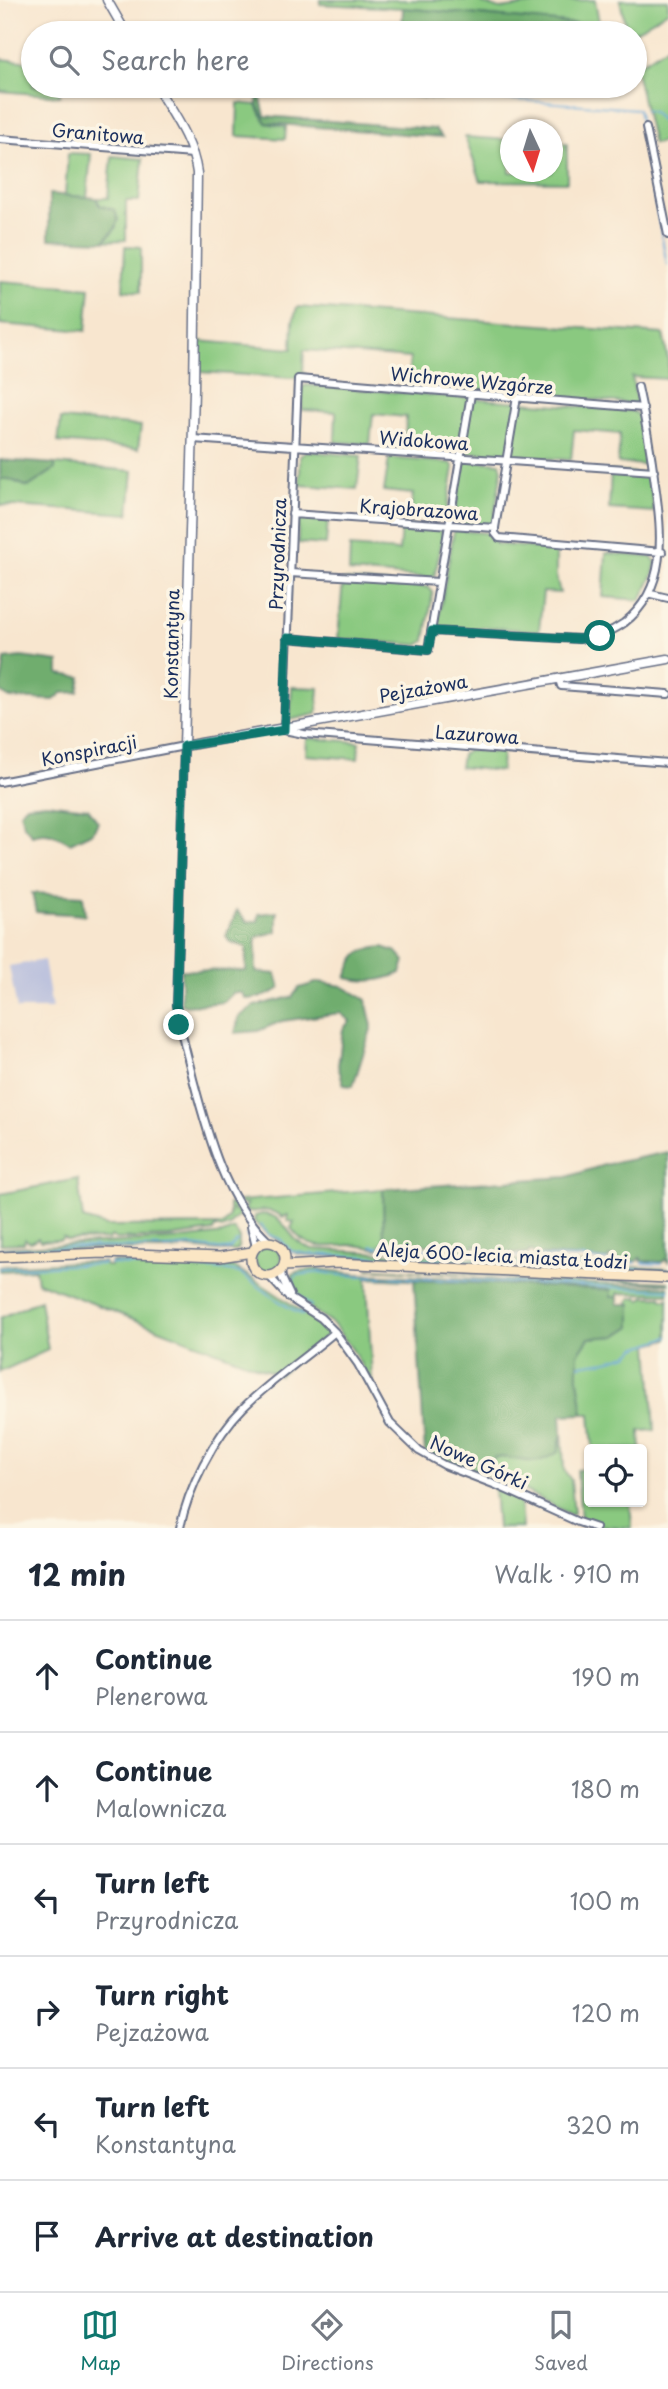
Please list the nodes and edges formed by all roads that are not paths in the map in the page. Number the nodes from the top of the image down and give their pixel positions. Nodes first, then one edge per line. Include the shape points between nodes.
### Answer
1 (107, 0) edge
2 (119, 21) edge
3 (163, 98) edge
4 (646, 128) dead end
5 (0, 139) edge
6 (193, 154) junction
7 (668, 235) edge
8 (298, 379) joint
9 (638, 387) dead end
10 (471, 394) junction
11 (517, 397) junction
12 (643, 408) junction
13 (193, 439) junction
14 (295, 445) junction
15 (460, 457) junction
16 (506, 460) junction
17 (654, 471) junction
18 (292, 514) junction
19 (449, 524) junction
20 (495, 528) junction
21 (662, 552) junction
22 (290, 573) junction
23 (439, 582) junction
24 (651, 594) junction
25 (668, 598) edge
26 (432, 631) junction
27 (287, 638) junction
28 (668, 659) edge
29 (559, 679) junction
30 (668, 694) edge
31 (284, 730) junction
32 (184, 746) junction
33 (668, 762) edge
34 (0, 782) edge
35 (249, 1221) junction
36 (269, 1242) junction
37 (254, 1250) junction
38 (285, 1255) junction
39 (0, 1257) edge
40 (220, 1257) junction
41 (335, 1262) junction
42 (252, 1265) junction
43 (282, 1268) junction
44 (269, 1276) junction
45 (668, 1278) edge
46 (293, 1300) junction
47 (335, 1332) junction
48 (180, 1528) edge
49 (596, 1528) edge

1 - 2 street
3 - 6 street, Konstantyna
4 - 7 street
5 - 6 street, Granitowa
6 - 13 street, Konstantyna via 197,173
8 - 10 street, Wichrowe Wzgórze
8 - 14 street, Przyrodnicza
9 - 12 street
10 - 11 street, Wichrowe Wzgórze
10 - 15 street
11 - 12 street, Wichrowe Wzgórze
11 - 16 street
12 - 17 street
13 - 14 street, Widokowa
13 - 32 street, Konstantyna
14 - 15 street, Widokowa
14 - 18 street, Przyrodnicza
15 - 16 street, Widokowa
15 - 19 street
16 - 17 street, Widokowa
16 - 20 street
17 - 21 street
18 - 19 street, Krajobrazowa
18 - 22 street, Przyrodnicza
19 - 20 street, Krajobrazowa
19 - 23 street
20 - 21 street, Krajobrazowa via 499,538
21 - 24 street
22 - 23 street
22 - 27 street, Przyrodnicza
23 - 26 street
24 - 25 street
24 - 26 street via 634,616 591,638
26 - 27 street via 428,650
27 - 31 street, Przyrodnicza
28 - 29 street, Pejzażowa
29 - 30 street via 561,686
29 - 31 street, Pejzażowa
31 - 32 street, Pejzażowa
31 - 33 street, Lazurowa
32 - 34 street, Konspiracji
32 - 35 street, Konstantyna via 176,1005 204,1123
35 - 36 street
35 - 37 street
36 - 37 main road
36 - 38 main road
37 - 40 main road
37 - 42 main road
38 - 41 main road, Aleja 600-lecia miasta Łodzi
38 - 43 main road
39 - 40 main road via 107,1253
40 - 42 main road
41 - 43 main road, Aleja 600-lecia miasta Łodzi
41 - 45 main road, Aleja 600-lecia miasta Łodzi
42 - 44 main road
43 - 44 main road
43 - 46 street
44 - 46 street, Nowe Górki
46 - 47 street, Nowe Górki
47 - 48 street via 243,1408 222,1432 204,1463
47 - 49 street, Nowe Górki via 390,1423 419,1451

